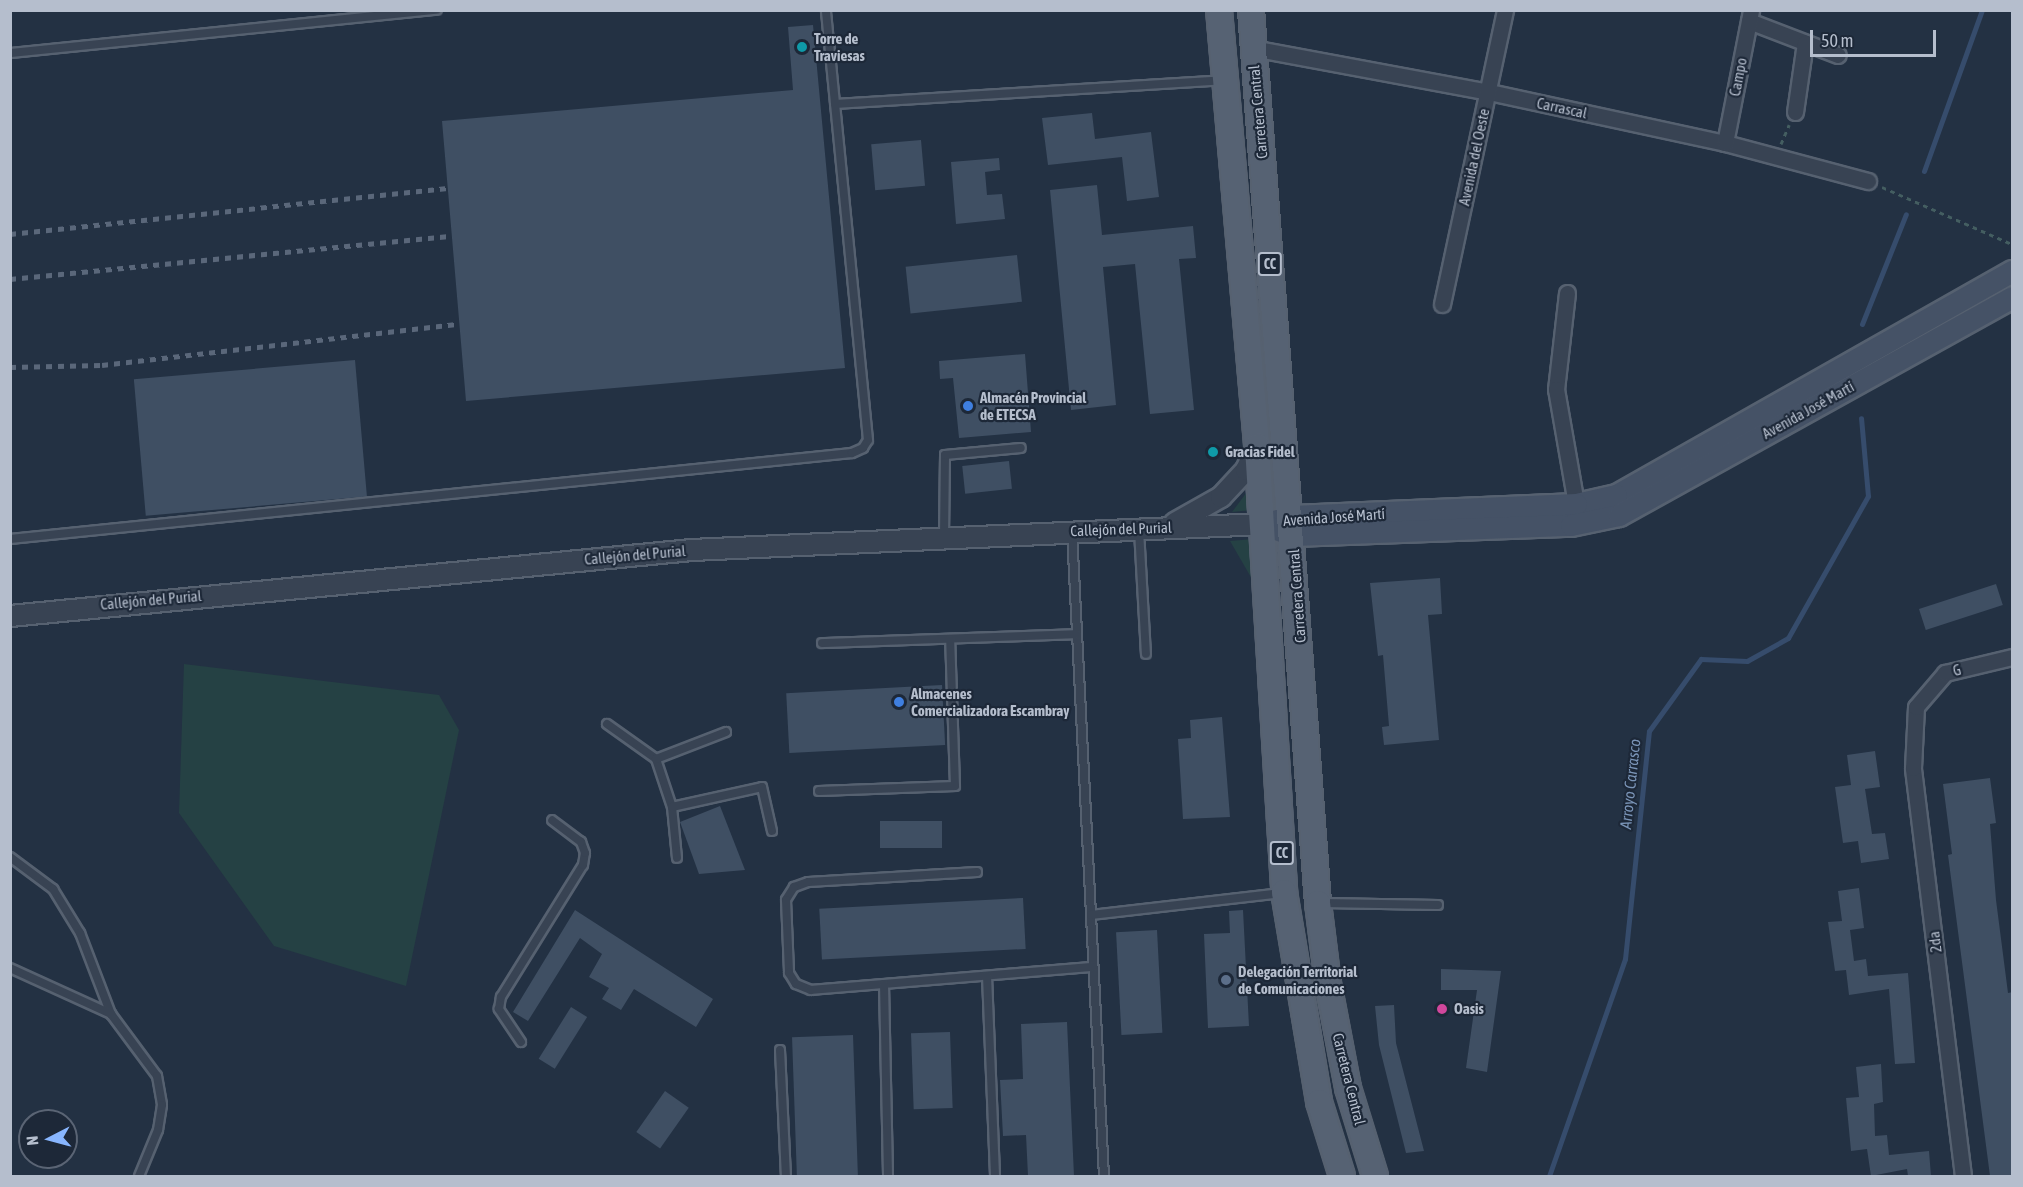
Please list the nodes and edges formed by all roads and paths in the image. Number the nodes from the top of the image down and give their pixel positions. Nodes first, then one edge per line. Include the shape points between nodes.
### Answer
1 (437, 10) edge
2 (826, 10) edge
3 (1219, 10) edge
4 (1251, 10) edge
5 (1505, 10) edge
6 (1750, 16) edge
7 (1805, 43) junction
8 (1252, 48) junction
9 (10, 53) edge
10 (1838, 54) dead end
11 (1224, 80) junction
12 (1489, 92) junction
13 (835, 104) junction
14 (1795, 112) joint
15 (1725, 143) junction
16 (1774, 159) junction
17 (1868, 181) joint
18 (2013, 244) edge
19 (2013, 271) edge
20 (1567, 293) dead end
21 (2013, 297) edge
22 (1442, 304) dead end
23 (1257, 446) junction
24 (1021, 448) dead end
25 (1576, 504) junction
26 (1263, 524) junction
27 (1292, 526) junction
28 (1164, 528) junction
29 (1139, 529) junction
30 (1072, 531) junction
31 (945, 537) junction
32 (10, 538) edge
33 (10, 616) edge
34 (1077, 634) junction
35 (950, 639) junction
36 (822, 643) dead end
37 (1146, 654) dead end
38 (2013, 657) edge
39 (1916, 707) joint
40 (607, 724) dead end
41 (726, 732) dead end
42 (656, 759) junction
43 (819, 791) dead end
44 (672, 807) junction
45 (552, 820) dead end
46 (772, 831) dead end
47 (10, 857) edge
48 (677, 858) dead end
49 (977, 872) dead end
50 (1284, 892) junction
51 (1318, 903) junction
52 (1438, 905) dead end
53 (1091, 915) junction
54 (1093, 967) junction
55 (10, 968) edge
56 (987, 976) junction
57 (884, 984) junction
58 (111, 1014) junction
59 (520, 1042) dead end
60 (780, 1050) dead end
61 (139, 1176) edge
62 (786, 1176) edge
63 (888, 1176) edge
64 (995, 1176) edge
65 (1104, 1176) edge
66 (1342, 1176) edge
67 (1375, 1176) edge
68 (1963, 1176) edge

1 - 9 lane
2 - 13 lane
3 - 11 main road, Carretera Central / CC
4 - 8 main road, Carretera Central / CC
5 - 12 street, Avenida del Oeste
6 - 7 street
6 - 15 street, Campo
7 - 10 street
7 - 14 street
8 - 12 street, Carrascal
8 - 27 main road, Carretera Central / CC
11 - 13 lane
11 - 23 main road, Carretera Central / CC
12 - 15 street, Carrascal
12 - 22 street, Avenida del Oeste
13 - 32 lane via 868,440 863,448 852,453
14 - 16 path
15 - 16 street, Carrascal
16 - 17 street, Carrascal
17 - 18 path
19 - 25 main road, Avenida José Martí via 1616,495
20 - 25 street via 1556,389
21 - 27 main road, Avenida José Martí via 1619,515 1571,525
23 - 26 main road, Carretera Central / CC
23 - 28 street via 1246,470 1221,497 1192,517
24 - 31 lane via 945,455
25 - 27 main road, Avenida José Martí
26 - 27 main road, Avenida José Martí
26 - 28 street, Callejón del Purial
26 - 50 main road, Carretera Central / CC
27 - 51 main road, Carretera Central / CC
28 - 29 street, Callejón del Purial
29 - 30 street, Callejón del Purial
29 - 37 lane
30 - 31 street, Callejón del Purial
30 - 34 lane
31 - 33 street, Callejón del Purial via 692,550
34 - 35 lane
34 - 53 lane
35 - 36 lane
35 - 43 lane via 955,786
38 - 39 street, G via 1945,673
39 - 68 street, 2da via 1913,768
40 - 42 lane
41 - 42 lane
42 - 44 lane
44 - 46 lane via 762,787
44 - 48 lane
45 - 59 lane via 581,842 585,853 583,865 501,997 499,1009
47 - 58 lane via 53,889 80,933
49 - 57 lane via 808,882 794,887 786,900 789,973 796,984 811,990
50 - 51 main road
50 - 53 lane
50 - 66 main road, Carretera Central / CC via 1319,1102
51 - 52 lane
51 - 67 main road, Carretera Central / CC via 1348,1088
53 - 54 lane
54 - 56 lane
54 - 65 lane
55 - 58 lane
56 - 57 lane
56 - 64 lane
57 - 63 lane
58 - 61 lane via 157,1076 162,1106 158,1130
60 - 62 lane

